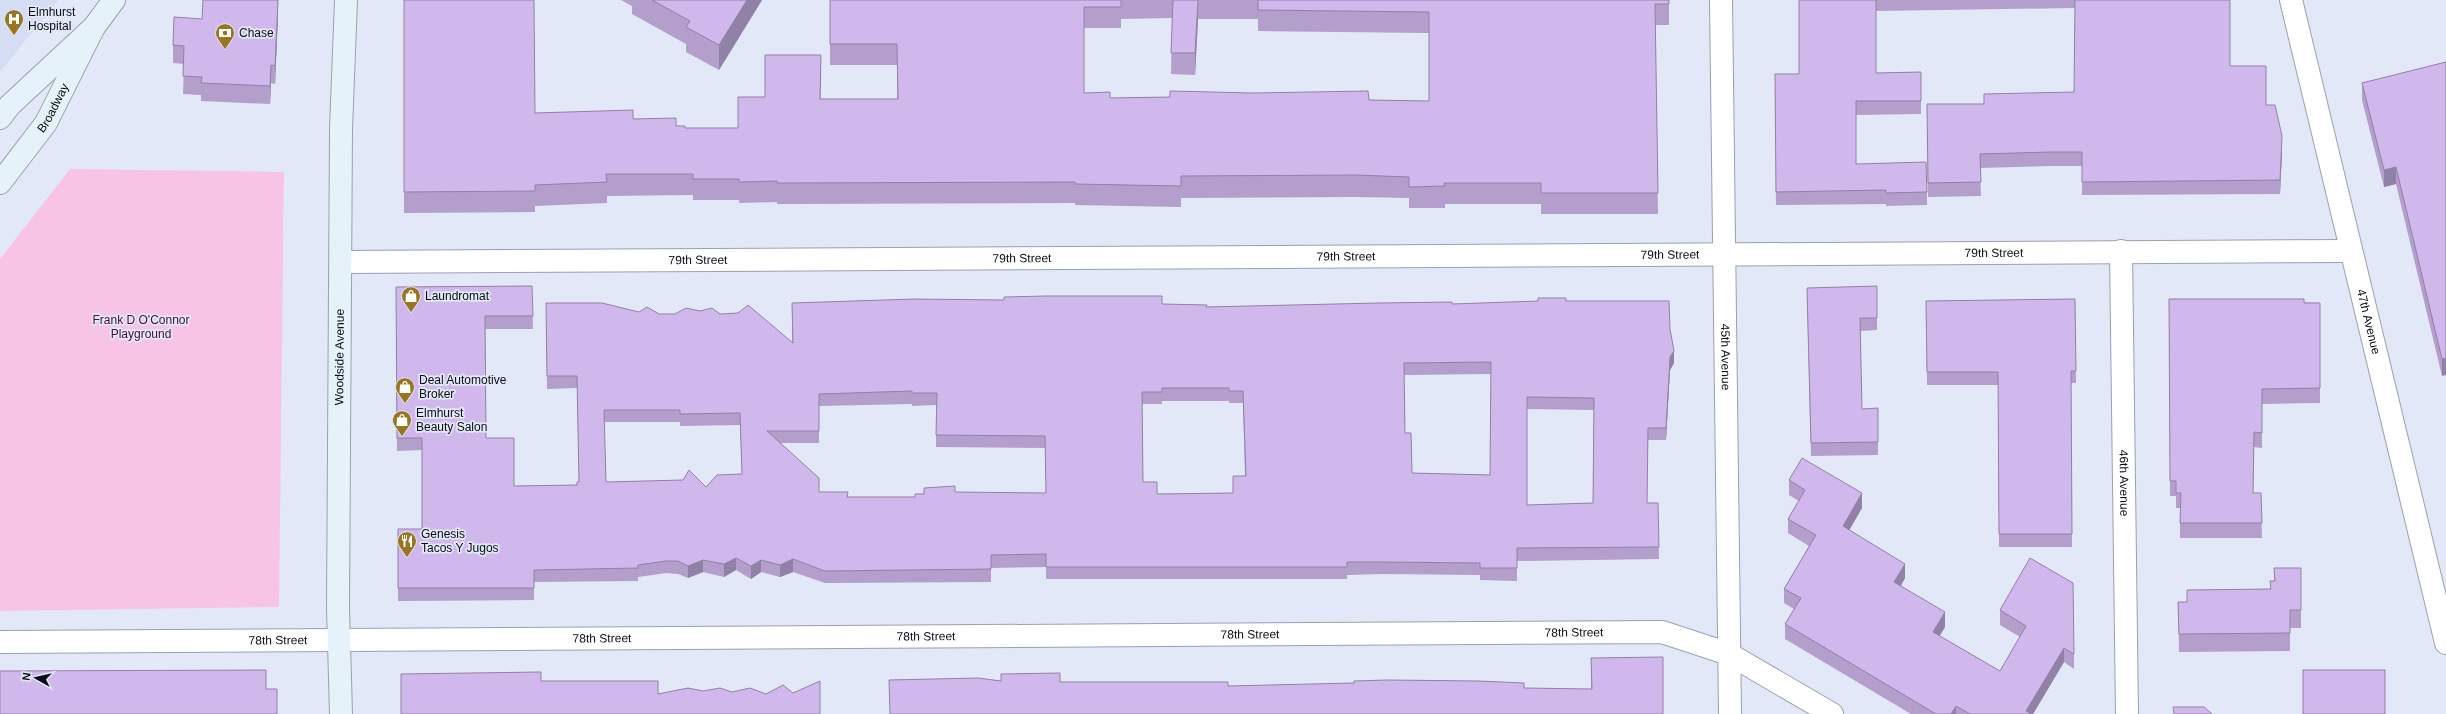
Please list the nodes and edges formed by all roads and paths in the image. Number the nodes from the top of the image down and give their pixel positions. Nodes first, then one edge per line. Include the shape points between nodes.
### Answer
1 (114, 0) edge
2 (346, 0) edge
3 (1721, 0) edge
4 (2291, 0) edge
5 (94, 27) junction
6 (0, 118) edge
7 (0, 183) edge
8 (2121, 251) junction
9 (2351, 251) junction
10 (1724, 253) junction
11 (341, 262) junction
12 (338, 641) junction
13 (0, 642) edge
14 (2446, 643) edge
15 (1729, 654) junction
16 (341, 714) edge
17 (1730, 714) edge
18 (1832, 714) edge
19 (2127, 714) edge

1 - 5 street, Broadway
2 - 11 street, Woodside Avenue via 341,129
3 - 10 street, 45th Avenue
4 - 9 street, 47th Avenue
5 - 6 street, Broadway via 10,105
5 - 7 street, Broadway via 46,123
8 - 9 street, 79th Street
8 - 10 street, 79th Street
8 - 19 street, 46th Avenue
9 - 14 street, 47th Avenue
10 - 11 street, 79th Street
10 - 15 street, 45th Avenue
11 - 12 street, Woodside Avenue
12 - 13 street, 78th Street
12 - 15 street, 78th Street via 1662,632
12 - 16 street, Woodside Avenue
15 - 17 street, 45th Avenue
15 - 18 street, 78th Street

